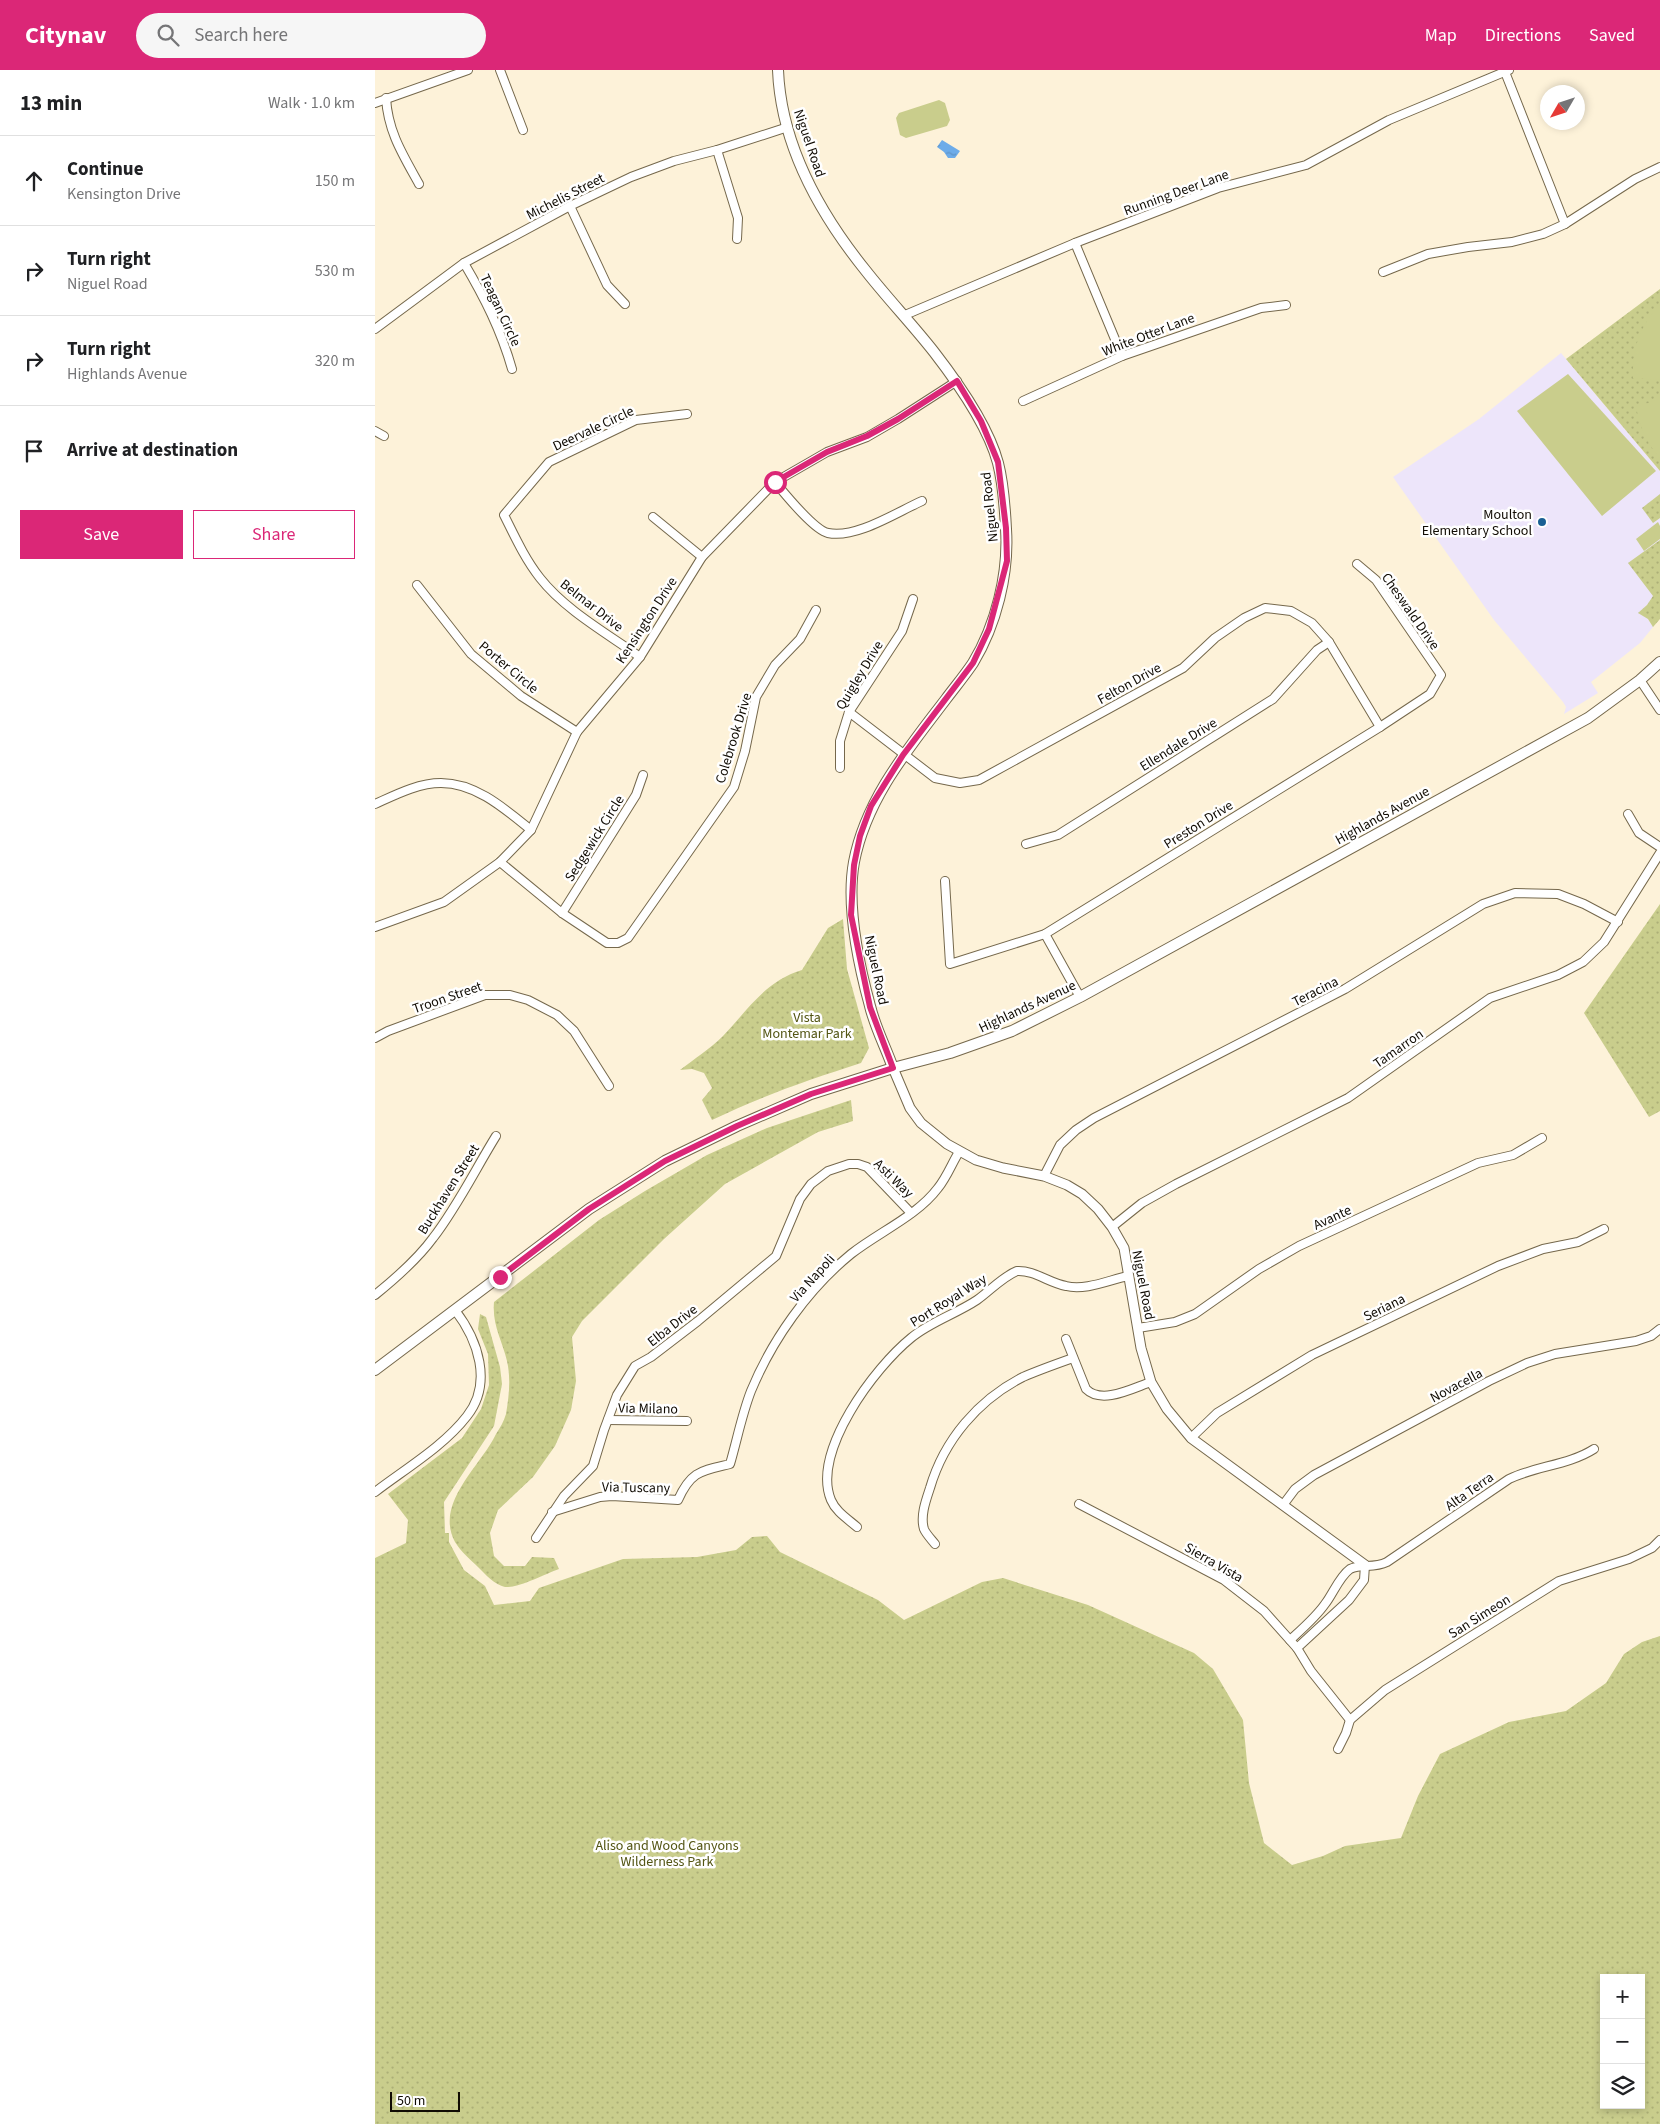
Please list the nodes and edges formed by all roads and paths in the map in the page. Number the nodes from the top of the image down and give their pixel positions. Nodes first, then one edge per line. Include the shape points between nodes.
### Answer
1 (468, 70) edge
2 (500, 70) edge
3 (778, 70) edge
4 (1507, 71) edge
5 (386, 98) junction
6 (375, 103) edge
7 (787, 127) junction
8 (523, 130) dead end
9 (717, 150) junction
10 (1660, 167) edge
11 (419, 184) dead end
12 (570, 206) junction
13 (1565, 224) junction
14 (737, 239) dead end
15 (1075, 243) junction
16 (464, 263) junction
17 (1383, 272) dead end
18 (625, 304) dead end
19 (1286, 305) dead end
20 (905, 315) junction
21 (375, 329) edge
22 (1122, 356) junction
23 (512, 369) dead end
24 (957, 381) junction
25 (1023, 401) dead end
26 (687, 414) dead end
27 (375, 431) edge
28 (384, 436) dead end
29 (775, 482) junction
30 (921, 500) dead end
31 (504, 515) joint
32 (653, 517) dead end
33 (702, 557) junction
34 (1357, 564) dead end
35 (417, 585) dead end
36 (913, 599) dead end
37 (816, 610) dead end
38 (1329, 642) junction
39 (640, 657) junction
40 (1660, 662) edge
41 (1441, 675) joint
42 (1640, 680) junction
43 (1660, 710) edge
44 (849, 712) junction
45 (1381, 727) junction
46 (577, 732) junction
47 (903, 755) junction
48 (841, 768) dead end
49 (643, 775) dead end
50 (375, 804) edge
51 (1628, 814) dead end
52 (531, 830) junction
53 (1026, 844) dead end
54 (1660, 847) edge
55 (1660, 853) edge
56 (500, 862) junction
57 (945, 882) dead end
58 (562, 913) junction
59 (1618, 922) junction
60 (375, 927) edge
61 (1045, 934) junction
62 (1080, 996) junction
63 (375, 1038) edge
64 (893, 1068) junction
65 (609, 1086) dead end
66 (496, 1136) dead end
67 (1542, 1138) dead end
68 (959, 1152) junction
69 (858, 1164) joint
70 (1044, 1176) junction
71 (911, 1213) junction
72 (1112, 1226) junction
73 (1604, 1229) dead end
74 (1128, 1276) junction
75 (375, 1295) edge
76 (455, 1310) junction
77 (1138, 1328) junction
78 (1660, 1329) edge
79 (1066, 1339) dead end
80 (1073, 1358) junction
81 (375, 1370) edge
82 (1151, 1382) junction
83 (608, 1420) junction
84 (687, 1421) dead end
85 (1191, 1438) junction
86 (1594, 1449) dead end
87 (732, 1458) joint
88 (375, 1492) edge
89 (1079, 1504) dead end
90 (1283, 1505) junction
91 (552, 1512) junction
92 (857, 1528) dead end
93 (535, 1538) dead end
94 (1660, 1540) edge
95 (935, 1544) dead end
96 (1365, 1565) junction
97 (1290, 1640) junction
98 (1297, 1648) junction
99 (1349, 1720) junction
100 (1338, 1749) dead end

1 - 5 street
2 - 8 street
3 - 7 main road, Niguel Road
4 - 13 street
4 - 15 street, Running Deer Lane via 1389,120 1306,165 1218,188
5 - 6 street
5 - 11 street via 393,135
7 - 9 street, Michelis Street
7 - 20 main road, Niguel Road via 805,177 828,219 866,272
9 - 12 street, Michelis Street via 674,161
9 - 14 street via 738,218
10 - 13 street via 1635,179
12 - 16 street, Michelis Street
12 - 18 street via 607,285
13 - 17 street via 1512,242 1428,254
15 - 20 street, Running Deer Lane
15 - 22 street
16 - 21 street, Michelis Street
16 - 23 street, Teagan Circle via 505,342
19 - 22 street, White Otter Lane via 1261,308
20 - 24 main road, Niguel Road
22 - 25 street, White Otter Lane
24 - 29 street, Kensington Drive via 898,419 827,452
24 - 47 main road, Niguel Road via 981,421 998,462 1007,561 989,629 973,663
26 - 31 street, Deervale Circle via 636,420 549,462
27 - 28 street
29 - 30 street via 810,520 827,533 864,528
29 - 33 street, Kensington Drive
31 - 39 street, Belmar Drive via 519,547 555,594
32 - 33 street
33 - 39 street, Kensington Drive
34 - 41 street, Cheswald Drive via 1376,580
35 - 46 street, Porter Circle via 471,654 521,696
36 - 44 street, Quigley Drive via 902,631
37 - 58 street, Colebrook Drive via 800,639 775,665 756,697 734,786 628,938 618,943 607,943
38 - 45 street, Felton Drive
38 - 47 street, Felton Drive via 1312,623 1291,611 1265,608 1243,618 1215,638 1183,668 979,780 960,783 935,778
38 - 53 street, Ellendale Drive via 1317,650 1273,699 1058,835
39 - 46 street, Kensington Drive
40 - 42 main road, Highlands Avenue
41 - 45 street, Preston Drive via 1430,694
42 - 43 street
42 - 62 main road, Highlands Avenue via 1588,718
44 - 47 street, Felton Drive
44 - 48 street, Quigley Drive via 840,742
45 - 61 street, Preston Drive
46 - 52 street, Kensington Drive
47 - 64 main road, Niguel Road via 871,806 860,836 854,865 851,915 870,1007
49 - 58 street, Sedgewick Circle via 636,795
50 - 52 street via 417,787 441,783 466,788 489,798
51 - 54 street via 1639,833
52 - 56 street, Kensington Drive
55 - 59 street, Tamarron
56 - 58 street
56 - 60 street, Kensington Drive via 444,902
57 - 61 street, Preston Drive via 950,964
59 - 70 street, Teracina via 1559,894 1515,893 1483,904 1345,989 1094,1118 1060,1145
59 - 72 street, Tamarron via 1604,942 1583,962 1558,975 1490,998 1348,1098 1176,1184 1142,1203
61 - 62 street
62 - 64 main road, Highlands Avenue via 1012,1030 950,1053
63 - 65 street, Troon Street via 485,995 510,995 557,1015 574,1031
64 - 68 street, Niguel Road via 910,1108 921,1123
64 - 76 main road, Highlands Avenue via 811,1094 665,1161 589,1209
66 - 75 street, Buckhaven Street via 432,1240
67 - 77 street, Avante via 1513,1155 1478,1163 1299,1246 1259,1269 1195,1314 1175,1322
68 - 70 street, Niguel Road via 1003,1168
68 - 71 street, Via Napoli via 938,1188
69 - 71 street, Asti Way via 867,1167
69 - 83 street, Elba Drive via 829,1171 811,1184 799,1199 776,1256 685,1331 635,1366 621,1388
70 - 72 street, Niguel Road via 1082,1194
71 - 87 street, Via Napoli via 850,1256 786,1327 771,1348 750,1392
72 - 74 street, Niguel Road via 1123,1248
73 - 85 street, Seriana via 1577,1242 1543,1249 1499,1266 1312,1355 1217,1413
74 - 77 street, Niguel Road
74 - 92 street, Port Royal Way via 1079,1288 1017,1271 976,1301 912,1336 873,1376 848,1417 832,1455 827,1481 831,1498 838,1511
76 - 81 main road, Highlands Avenue
76 - 88 street via 468,1327 478,1350 481,1369 479,1391 468,1415 449,1436
77 - 82 street, Niguel Road
78 - 90 street, Novacella via 1636,1341 1573,1351 1527,1363 1489,1380 1314,1475 1295,1489
79 - 80 street
80 - 82 street via 1086,1389 1092,1394 1101,1396 1124,1392
80 - 95 street via 1023,1378 1001,1391 976,1411 948,1444 938,1463 923,1509 924,1529
82 - 85 street, Niguel Road via 1167,1409
83 - 84 street, Via Milano
83 - 91 street, Elba Drive via 593,1466
85 - 90 street, Niguel Road
86 - 96 street, Alta Terra via 1509,1478 1387,1562 1373,1567
87 - 91 street, Via Tuscany via 730,1464 693,1475 678,1500 600,1497
89 - 97 street, Sierra Vista via 1224,1580 1265,1611
90 - 96 street, Niguel Road
91 - 93 street, Elba Drive
94 - 99 street, San Simeon via 1652,1548 1629,1559 1559,1581 1385,1690
96 - 97 street, Alta Terra via 1350,1570 1334,1588 1325,1605
96 - 98 street via 1364,1580 1349,1600
97 - 98 street, Sierra Vista
98 - 99 street, Sierra Vista
99 - 100 street

